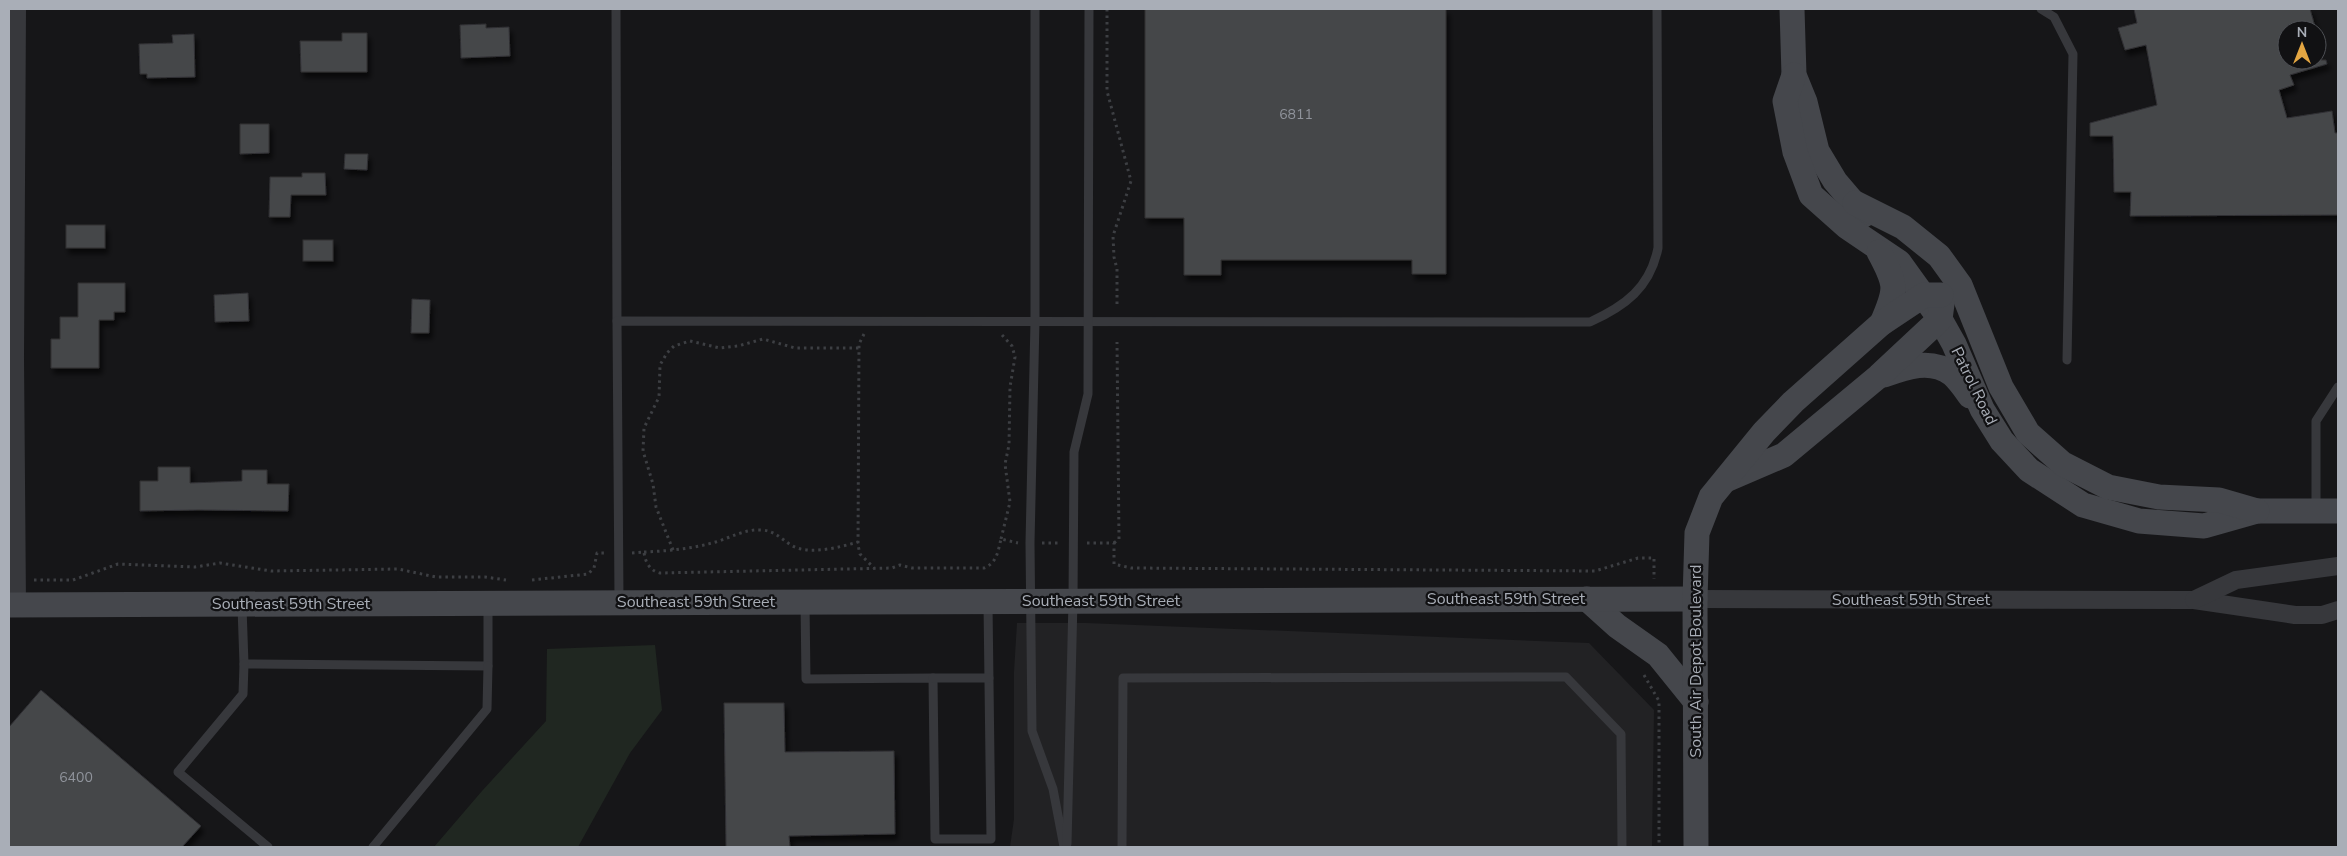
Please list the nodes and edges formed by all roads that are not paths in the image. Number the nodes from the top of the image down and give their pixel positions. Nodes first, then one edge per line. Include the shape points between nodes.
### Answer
1 (17, 9) edge
2 (616, 9) edge
3 (1035, 9) edge
4 (1089, 9) edge
5 (1657, 9) edge
6 (1792, 9) edge
7 (2041, 9) edge
8 (1794, 75) junction
9 (1855, 203) junction
10 (1874, 243) junction
11 (1934, 295) junction
12 (1940, 319) junction
13 (617, 321) junction
14 (1035, 321) junction
15 (1088, 321) junction
16 (1882, 323) junction
17 (2067, 360) dead end
18 (1879, 376) junction
19 (1999, 381) junction
20 (2338, 387) edge
21 (1982, 409) junction
22 (1724, 481) junction
23 (2257, 511) junction
24 (2327, 511) edge
25 (2338, 566) edge
26 (1587, 599) junction
27 (1695, 599) junction
28 (2194, 600) junction
29 (988, 601) junction
30 (1073, 601) junction
31 (805, 602) junction
32 (1031, 602) junction
33 (488, 603) junction
34 (619, 603) junction
35 (242, 604) junction
36 (13, 605) edge
37 (2338, 610) edge
38 (244, 664) junction
39 (488, 666) junction
40 (933, 678) junction
41 (989, 678) junction
42 (1696, 702) junction
43 (268, 847) edge
44 (373, 847) edge
45 (1065, 847) edge
46 (1122, 847) edge
47 (1622, 847) edge
48 (1696, 847) edge

1 - 36 street
2 - 13 lane
3 - 14 lane
4 - 15 lane
5 - 15 lane via 1658,248 1655,264 1642,287 1616,310 1590,322
6 - 8 main road
7 - 17 lane via 2054,17 2072,54
8 - 9 main road via 1817,151 1835,181
8 - 10 main road via 1786,101 1795,152 1811,195 1847,226
9 - 11 main road via 1866,218 1898,241 1928,269
9 - 19 main road via 1903,227 1939,256 1960,284
10 - 11 main road
10 - 16 main road via 1893,277 1893,298
11 - 12 main road
11 - 16 main road, South Air Depot Boulevard
11 - 19 main road via 1982,363
12 - 18 main road
12 - 21 main road, Patrol Road
13 - 14 lane
13 - 34 lane
14 - 15 lane
14 - 32 lane
15 - 30 lane via 1088,394 1074,452
16 - 22 main road, South Air Depot Boulevard via 1793,402
18 - 21 main road via 1914,365 1934,366 1952,374
18 - 22 main road via 1784,455
19 - 23 main road, Patrol Road via 2028,433 2063,464 2108,487 2159,497 2219,500
20 - 24 lane via 2316,421
21 - 23 main road, Patrol Road via 2002,441 2029,470 2084,505 2139,521 2204,526
22 - 27 main road, South Air Depot Boulevard via 1711,497 1697,533
23 - 24 main road, Patrol Road
25 - 28 street, Southeast 59th Street via 2236,580
26 - 27 main road, Southeast 59th Street
26 - 30 main road, Southeast 59th Street
26 - 42 main road via 1617,626 1658,655
27 - 28 street, Southeast 59th Street
27 - 42 main road, South Air Depot Boulevard
28 - 37 street, Southeast 59th Street via 2295,615 2322,615
29 - 31 main road, Southeast 59th Street
29 - 32 main road, Southeast 59th Street
29 - 41 lane
30 - 32 main road, Southeast 59th Street
30 - 45 lane
31 - 34 main road, Southeast 59th Street
31 - 40 lane via 806,679
32 - 45 lane via 1032,731 1053,789
33 - 34 main road, Southeast 59th Street
33 - 35 main road, Southeast 59th Street
33 - 39 lane
35 - 36 main road, Southeast 59th Street
35 - 38 lane
38 - 39 lane
38 - 43 lane via 243,694 178,772
39 - 44 lane via 487,709
40 - 41 lane
40 - 41 lane via 935,839 991,839
42 - 48 main road, South Air Depot Boulevard
46 - 47 lane via 1123,678 1517,677 1566,677 1621,734

